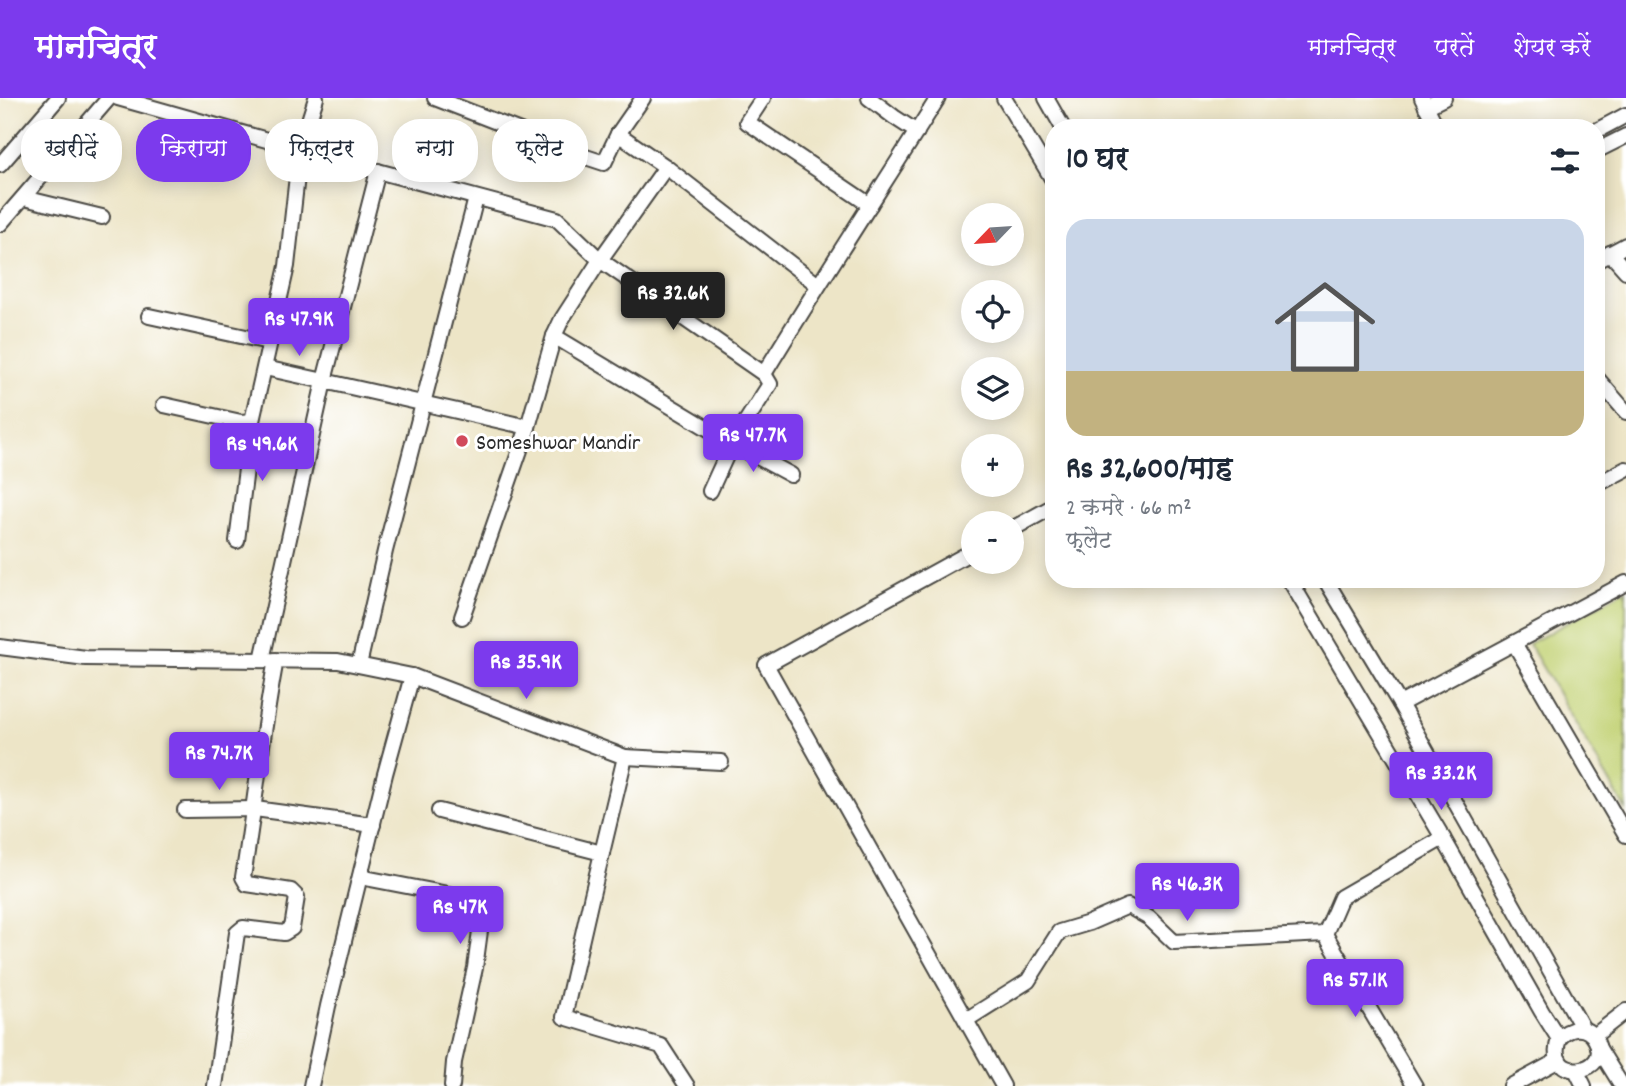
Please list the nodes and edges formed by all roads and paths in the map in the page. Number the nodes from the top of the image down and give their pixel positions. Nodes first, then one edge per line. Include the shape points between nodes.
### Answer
1 (58, 98) edge
2 (109, 98) edge
3 (118, 98) edge
4 (316, 98) edge
5 (435, 98) edge
6 (643, 98) edge
7 (763, 98) edge
8 (869, 98) edge
9 (938, 98) edge
10 (1004, 98) edge
11 (1046, 98) edge
12 (1444, 98) edge
13 (1424, 103) edge
14 (1626, 116) edge
15 (309, 119) edge
16 (1058, 119) edge
17 (1432, 119) edge
18 (1605, 126) edge
19 (917, 132) junction
20 (618, 134) junction
21 (1626, 136) edge
22 (265, 139) edge
23 (1605, 146) edge
24 (0, 164) edge
25 (666, 167) junction
26 (1045, 167) edge
27 (378, 171) edge
28 (296, 182) edge
29 (375, 182) edge
30 (24, 198) junction
31 (476, 198) junction
32 (870, 205) junction
33 (102, 217) dead end
34 (0, 224) edge
35 (1626, 245) edge
36 (1610, 253) junction
37 (1605, 256) edge
38 (600, 260) junction
39 (1626, 271) edge
40 (818, 285) junction
41 (149, 316) dead end
42 (554, 336) junction
43 (270, 342) junction
44 (265, 368) junction
45 (764, 374) junction
46 (324, 381) junction
47 (1605, 388) edge
48 (423, 402) junction
49 (164, 405) dead end
50 (1626, 412) edge
51 (252, 421) junction
52 (528, 427) junction
53 (732, 443) junction
54 (1626, 469) edge
55 (791, 475) dead end
56 (1605, 480) edge
57 (710, 491) dead end
58 (1045, 511) edge
59 (1024, 522) edge
60 (237, 541) dead end
61 (961, 558) edge
62 (1626, 583) edge
63 (1294, 588) edge
64 (1330, 588) edge
65 (462, 617) dead end
66 (1514, 643) junction
67 (0, 647) edge
68 (269, 660) junction
69 (359, 665) junction
70 (412, 676) junction
71 (1401, 704) junction
72 (625, 757) junction
73 (721, 762) dead end
74 (255, 809) junction
75 (185, 810) dead end
76 (439, 811) dead end
77 (373, 825) junction
78 (1626, 835) edge
79 (1443, 838) junction
80 (602, 853) junction
81 (360, 877) junction
82 (1325, 934) junction
83 (1626, 1011) edge
84 (966, 1020) junction
85 (1592, 1037) junction
86 (1559, 1039) junction
87 (1559, 1060) junction
88 (1576, 1070) junction
89 (215, 1086) edge
90 (311, 1086) edge
91 (452, 1086) edge
92 (687, 1086) edge
93 (1003, 1086) edge
94 (1415, 1086) edge
95 (1511, 1086) edge
96 (1584, 1086) edge
97 (1622, 1086) edge

1 - 24 street
2 - 30 street
3 - 22 street
4 - 15 street
5 - 20 street via 534,140 604,163
6 - 20 street
7 - 32 street via 747,122
8 - 19 street
9 - 19 street
10 - 26 street
11 - 16 street
12 - 13 street
13 - 17 street
14 - 18 street
19 - 32 street
20 - 25 street
21 - 23 street
25 - 38 street
25 - 40 street
27 - 31 street
28 - 43 street via 287,266
29 - 46 street
30 - 33 street
30 - 34 street
31 - 38 street via 557,219
31 - 48 street
32 - 40 street
35 - 36 street
36 - 37 street
36 - 39 street
38 - 42 street
38 - 45 street
40 - 45 street
41 - 43 street
42 - 52 street
42 - 53 street
43 - 44 street
44 - 46 street
44 - 51 street
45 - 53 street via 770,384
46 - 48 street
46 - 68 street
47 - 50 street
48 - 52 street
48 - 69 street
49 - 51 street
51 - 60 street
52 - 65 street
53 - 55 street
53 - 57 street
54 - 56 street
58 - 59 street
61 - 84 street via 766,665
62 - 66 street
63 - 79 street
64 - 71 street
66 - 71 street
66 - 78 street
67 - 68 street via 86,658
68 - 69 street
68 - 74 street
69 - 70 street
70 - 72 street
70 - 77 street
71 - 85 street
72 - 73 street
72 - 80 street
74 - 75 street
74 - 77 street
74 - 89 street via 243,877 247,884 291,891 298,897 292,928 284,933 243,928 237,933
76 - 80 street
77 - 81 street
79 - 82 street via 1341,897
79 - 86 street
80 - 92 street via 564,1017 661,1046
81 - 90 street
81 - 91 street via 484,901
82 - 84 street via 1174,942 1128,906 1059,932 1028,981
82 - 94 street
83 - 85 street
84 - 93 street
85 - 86 street via 1576,1028
85 - 88 street via 1598,1053 1593,1064
85 - 97 street
86 - 87 street
87 - 88 street
87 - 95 street
88 - 96 street

